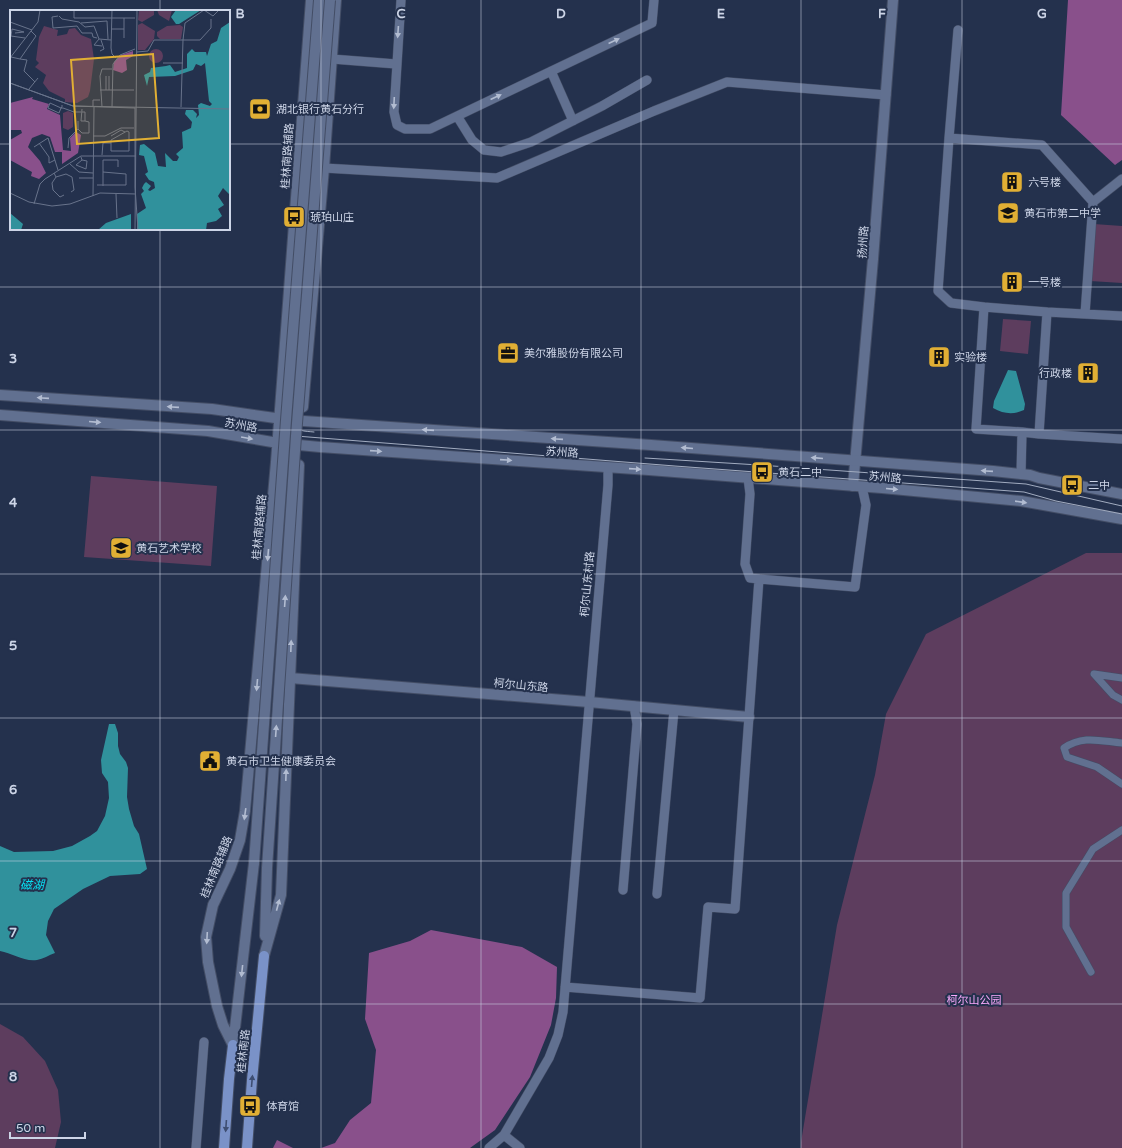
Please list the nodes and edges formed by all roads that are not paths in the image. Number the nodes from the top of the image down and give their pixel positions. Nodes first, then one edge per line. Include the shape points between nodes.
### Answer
1 (311, 0) edge
2 (319, 0) edge
3 (330, 0) edge
4 (336, 0) edge
5 (401, 0) edge
6 (654, 0) edge
7 (893, 0) edge
8 (958, 30) dead end
9 (332, 59) junction
10 (396, 64) junction
11 (551, 71) junction
12 (647, 80) dead end
13 (886, 95) junction
14 (457, 116) junction
15 (573, 121) junction
16 (949, 138) junction
17 (324, 168) junction
18 (1122, 179) edge
19 (1093, 202) junction
20 (984, 307) junction
21 (1047, 312) junction
22 (1085, 314) junction
23 (1122, 316) edge
24 (0, 395) edge
25 (0, 415) edge
26 (280, 419) junction
27 (302, 421) junction
28 (1022, 432) junction
29 (1039, 434) junction
30 (1122, 439) edge
31 (278, 443) junction
32 (300, 444) junction
33 (855, 462) junction
34 (608, 467) junction
35 (1021, 474) junction
36 (748, 478) junction
37 (858, 486) junction
38 (1122, 494) edge
39 (1122, 519) edge
40 (759, 579) junction
41 (290, 678) junction
42 (1122, 678) edge
43 (1122, 700) edge
44 (589, 702) junction
45 (634, 706) junction
46 (674, 710) junction
47 (749, 717) junction
48 (1122, 743) edge
49 (1122, 784) edge
50 (1122, 830) edge
51 (624, 890) dead end
52 (657, 894) dead end
53 (264, 956) junction
54 (1091, 972) dead end
55 (565, 987) junction
56 (204, 1042) dead end
57 (234, 1045) junction
58 (504, 1135) junction
59 (196, 1148) edge
60 (224, 1148) edge
61 (247, 1148) edge
62 (489, 1148) edge
63 (520, 1148) edge

1 - 26 main road, 桂林南路辅路
2 -> 57 main road, bridge via 254,863
53 -> 3 main road, bridge via 267,868 296,436
4 - 9 main road
5 -> 10 street
11 -> 6 street via 652,23
7 - 13 main road, 扬州路
8 - 16 street
9 - 10 street
9 - 17 main road
10 -> 14 street via 394,112 397,125 405,129 430,129
14 -> 11 street
11 - 15 street
12 - 15 street
13 - 17 street via 727,82 654,110 497,178
13 - 33 main road, 扬州路
14 - 15 street via 472,140 484,150 501,152 531,142
16 - 19 street via 1042,145
16 - 20 street via 938,291 951,303
17 - 27 main road
18 - 19 street
19 - 22 street
20 - 21 street
20 - 28 street via 976,430
21 - 22 street
21 - 29 street
22 - 23 street
26 -> 24 main road, 苏州路 via 212,409
25 -> 31 main road, 苏州路 via 208,431
26 - 27 main road, 苏州路
26 - 31 main road, 桂林南路辅路
27 - 32 main road
33 -> 27 main road, 苏州路
28 - 29 street
28 - 35 street
29 - 30 street
31 - 32 main road, 苏州路
31 -> 57 main road, 桂林南路辅路 via 245,811 240,840 213,905 206,937 217,1006 223,1025
32 -> 34 main road, 苏州路
41 -> 32 main road
35 -> 33 main road, 苏州路
33 - 37 main road, 扬州路
34 -> 36 main road, 苏州路
34 - 44 street, 柯尔山东村路
35 - 38 main road, 苏州路
36 - 37 main road, 苏州路
36 - 40 street via 750,494 744,564 750,578
37 -> 39 main road, 苏州路 via 1021,501
37 - 40 street via 866,505 855,587
40 - 47 street
41 - 44 main road, 柯尔山东路
53 -> 41 main road via 281,895
42 - 43 street via 1094,674 1113,695
44 - 45 main road, 柯尔山东路
44 - 55 street, 柯尔山东村路
45 - 46 main road, 柯尔山东路
45 - 51 street via 637,724
46 - 47 main road, 柯尔山东路
46 - 52 street
47 - 55 street via 735,909 708,907 700,998
48 - 49 street via 1086,739 1064,748 1068,757 1097,767
50 - 54 street via 1093,849 1066,893 1066,927
61 -> 53 main road, 桂林南路
55 - 58 street, 柯尔山东村路 via 561,1023 553,1049
56 - 59 street
57 -> 60 main road, 桂林南路
58 - 62 street, 柯尔山东村路
58 - 63 street

